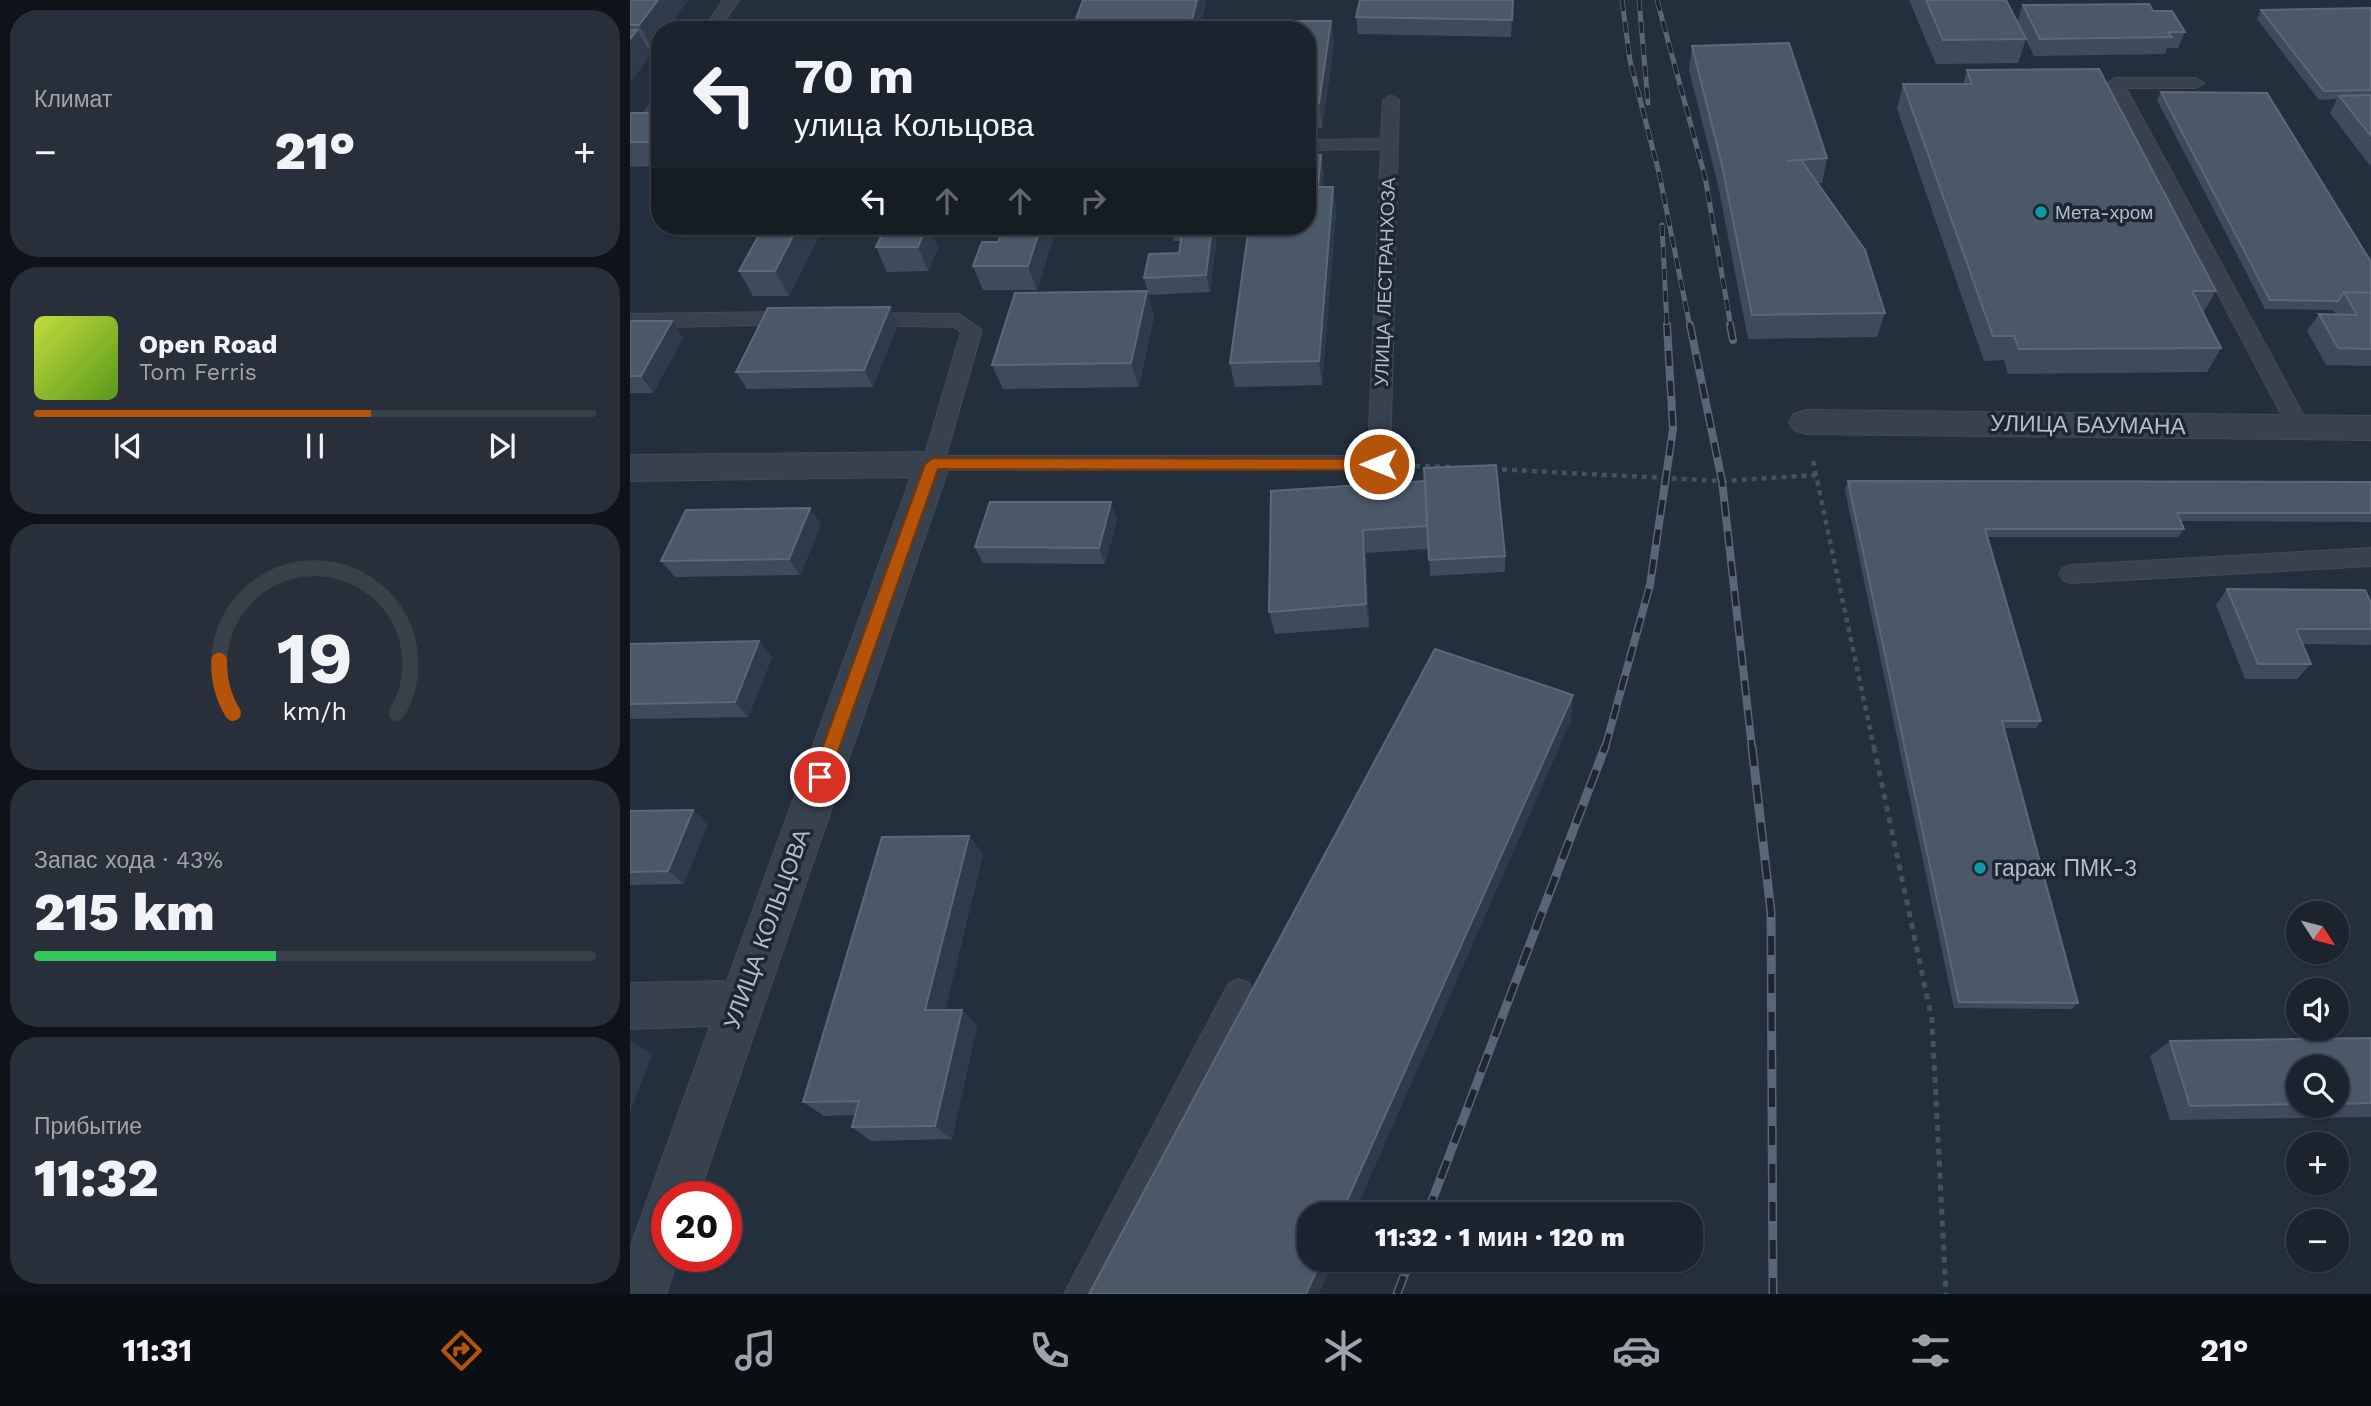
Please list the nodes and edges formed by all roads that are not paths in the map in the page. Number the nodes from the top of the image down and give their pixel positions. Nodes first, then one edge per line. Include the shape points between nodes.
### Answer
1 (731, 0) edge
2 (716, 21) edge
3 (2196, 83) dead end
4 (1391, 100) dead end
5 (1316, 145) edge
6 (1389, 145) junction
7 (820, 318) edge
8 (847, 318) edge
9 (630, 321) edge
10 (1806, 422) dead end
11 (2299, 427) junction
12 (2371, 428) edge
13 (933, 464) junction
14 (630, 468) edge
15 (2371, 558) edge
16 (2071, 574) dead end
17 (1239, 993) dead end
18 (740, 1003) junction
19 (630, 1006) edge
20 (679, 1181) edge
21 (651, 1262) edge
22 (640, 1294) edge
23 (1081, 1294) edge

1 - 2 lane
3 - 11 lane via 2115,83
4 - 6 lane, УЛИЦА ЛЕСТРАНХОЗА
5 - 6 lane
6 - 13 lane, УЛИЦА ЛЕСТРАНХОЗА via 1379,464
7 - 9 lane
8 - 13 lane via 959,321 972,331
10 - 11 street, УЛИЦА БАУМАНА
11 - 12 street, УЛИЦА БАУМАНА
13 - 14 street
13 - 18 street, УЛИЦА КОЛЬЦОВА
15 - 16 lane
17 - 23 lane
18 - 19 street
18 - 20 street, УЛИЦА КОЛЬЦОВА
21 - 22 street

